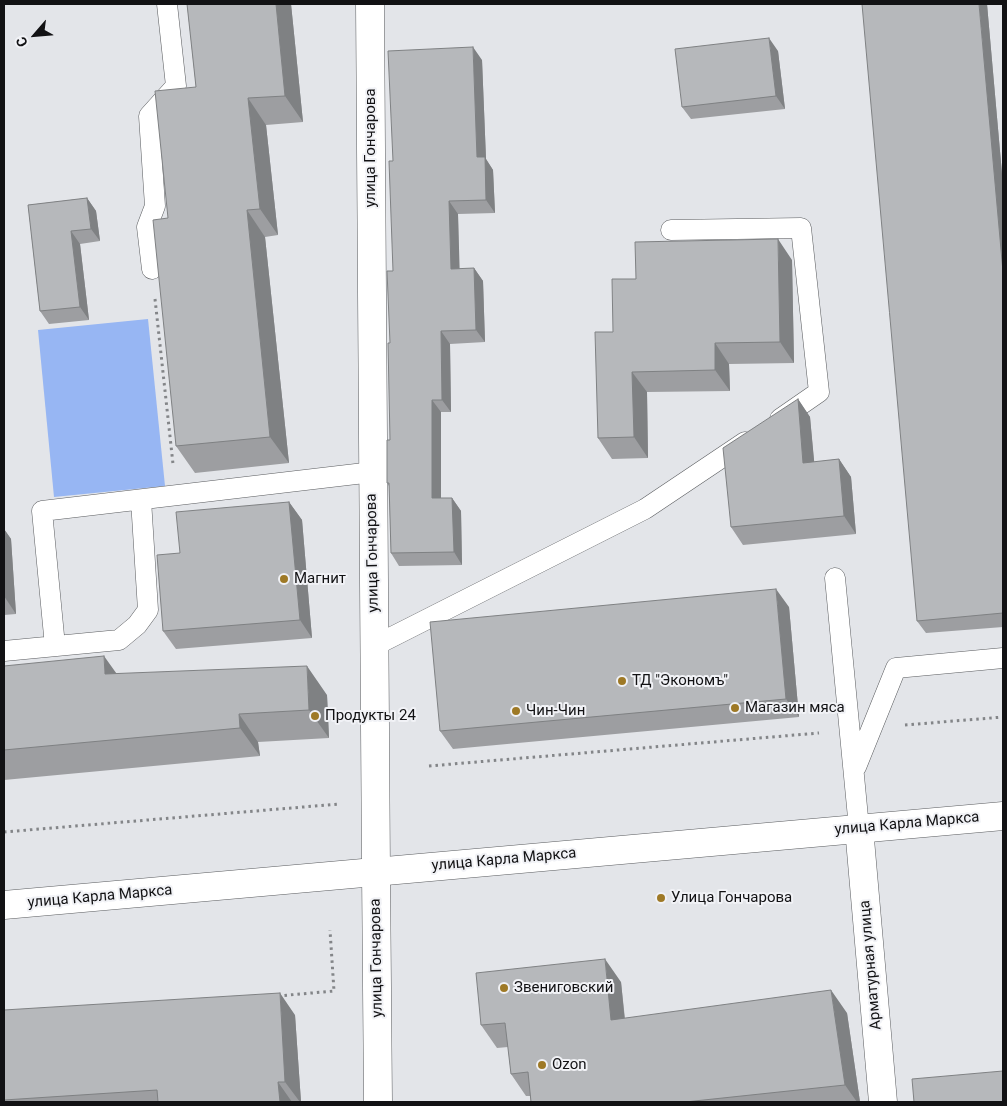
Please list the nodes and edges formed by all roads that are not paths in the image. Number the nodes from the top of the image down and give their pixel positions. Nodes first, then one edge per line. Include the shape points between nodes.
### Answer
1 (167, 4) edge
2 (370, 4) edge
3 (671, 230) dead end
4 (152, 269) edge
5 (373, 472) junction
6 (141, 500) junction
7 (835, 578) dead end
8 (55, 646) junction
9 (374, 646) junction
10 (4, 650) edge
11 (1003, 658) edge
12 (854, 773) junction
13 (1003, 816) edge
14 (859, 828) junction
15 (376, 872) junction
16 (4, 905) edge
17 (378, 1102) edge
18 (883, 1102) edge

1 - 4 lane via 176,86 149,116 155,206 147,227
2 - 5 street, улица Гончарова
3 - 9 lane via 801,228 819,392 645,509
5 - 6 lane
5 - 9 street, улица Гончарова
6 - 8 lane via 148,610 137,625 118,640
6 - 8 lane via 42,511
7 - 12 lane
8 - 10 lane
9 - 15 street, улица Гончарова
11 - 12 lane via 896,668
12 - 14 lane
13 - 14 street, улица Карла Маркса
14 - 15 street, улица Карла Маркса
14 - 18 street, Арматурная улица
15 - 16 street, улица Карла Маркса
15 - 17 street, улица Гончарова

